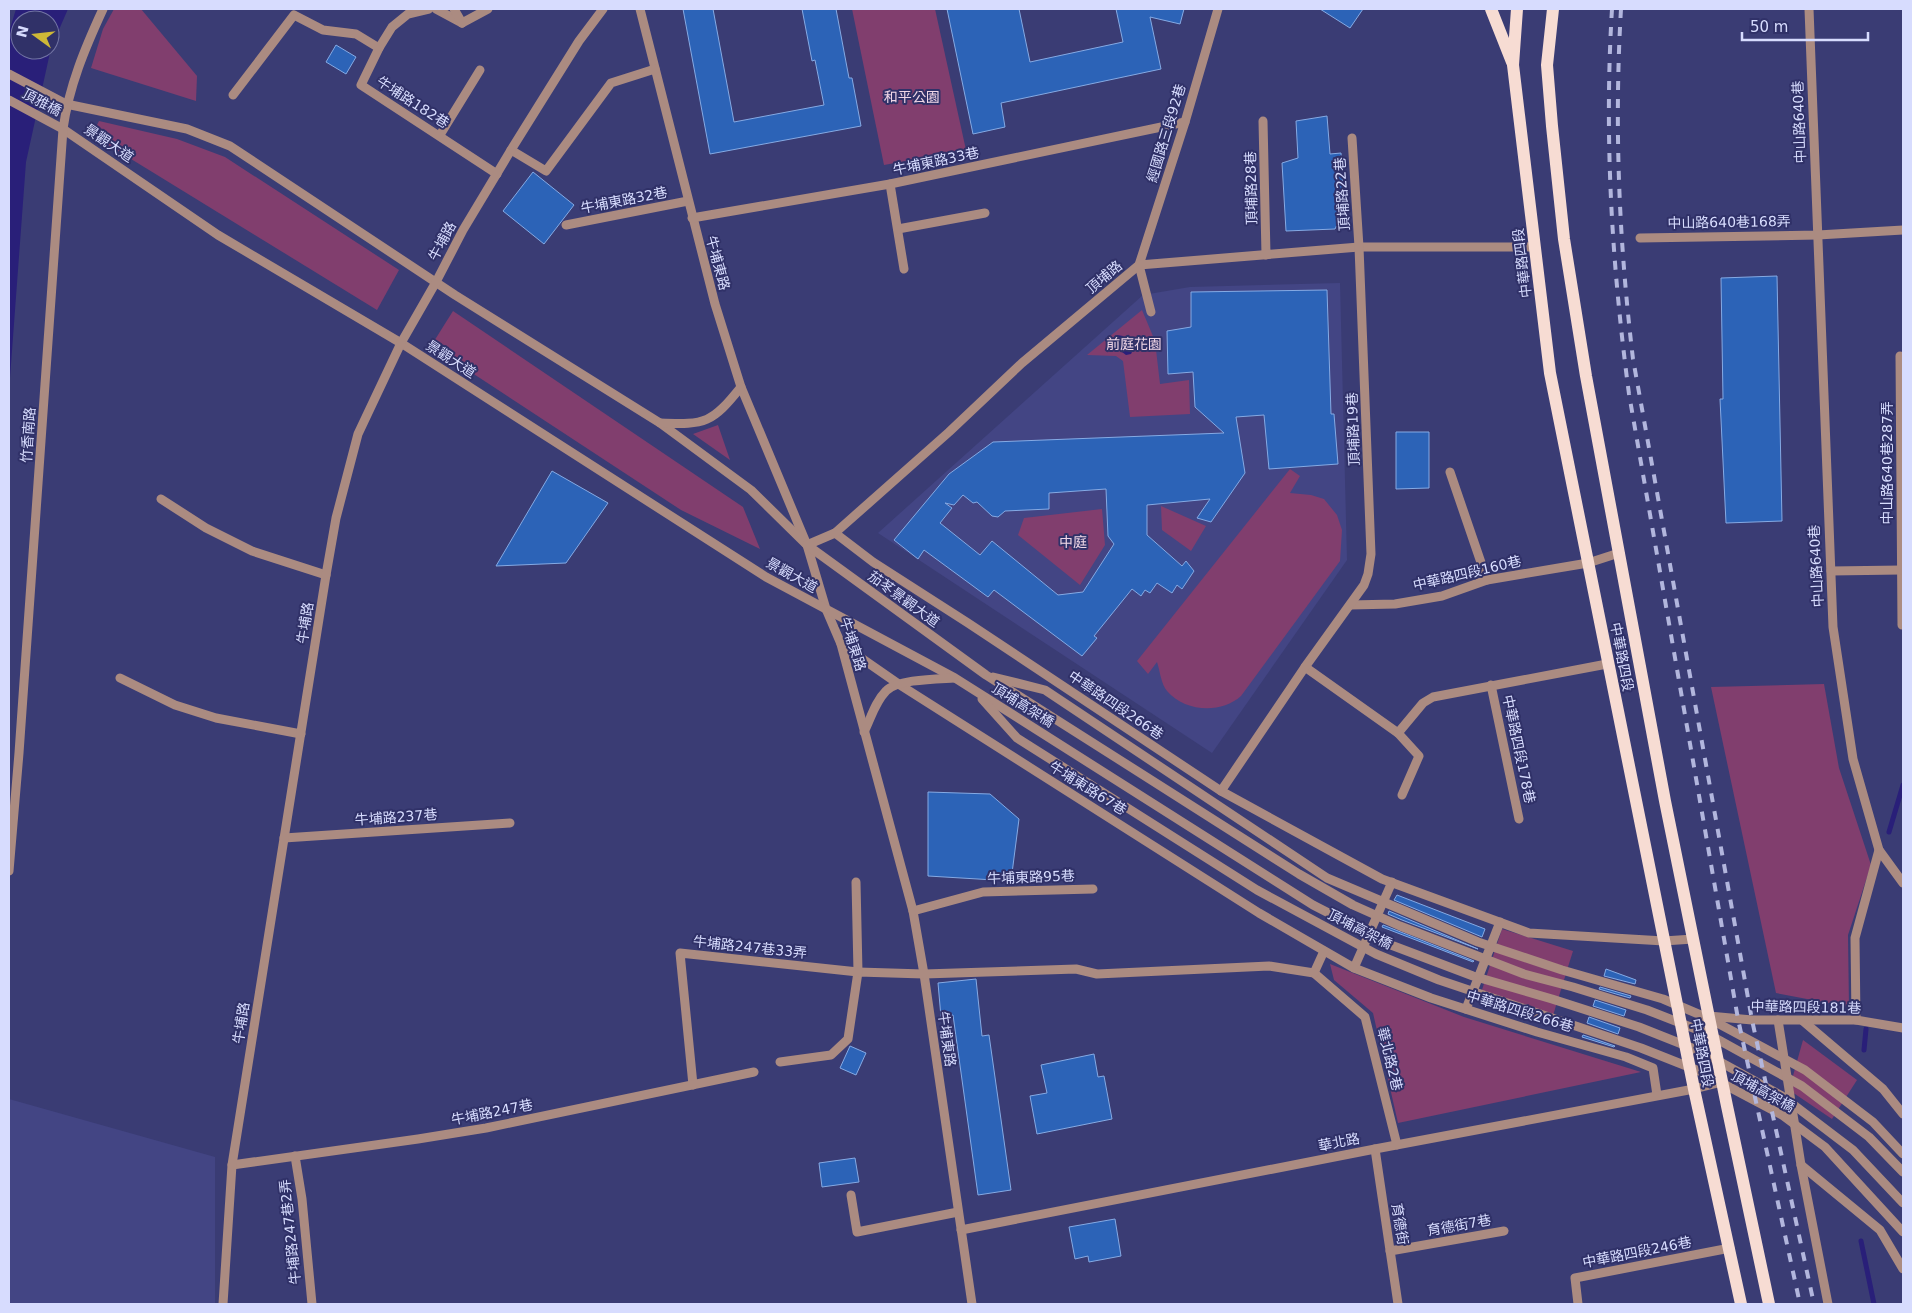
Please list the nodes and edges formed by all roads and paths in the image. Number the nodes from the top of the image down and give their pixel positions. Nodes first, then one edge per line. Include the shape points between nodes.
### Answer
1 (103, 9) edge
2 (429, 9) edge
3 (436, 9) edge
4 (454, 9) edge
5 (488, 9) edge
6 (603, 9) edge
7 (640, 9) edge
8 (1218, 9) edge
9 (1491, 9) edge
10 (1517, 9) edge
11 (1553, 9) edge
12 (1809, 9) edge
13 (462, 23) junction
14 (379, 48) junction
15 (1513, 65) junction
16 (655, 69) junction
17 (480, 70) dead end
18 (9, 74) edge
19 (233, 95) dead end
20 (9, 100) edge
21 (66, 104) junction
22 (1263, 121) dead end
23 (1185, 122) junction
24 (63, 129) junction
25 (440, 136) junction
26 (1352, 138) dead end
27 (511, 150) junction
28 (497, 174) junction
29 (890, 184) junction
30 (688, 202) junction
31 (985, 213) dead end
32 (692, 218) junction
33 (566, 225) dead end
34 (898, 229) junction
35 (1903, 230) edge
36 (1818, 235) junction
37 (1640, 238) dead end
38 (1359, 247) junction
39 (1535, 247) junction
40 (1266, 255) junction
41 (1139, 265) junction
42 (904, 269) dead end
43 (436, 282) junction
44 (1151, 312) dead end
45 (400, 343) junction
46 (1900, 356) dead end
47 (741, 387) junction
48 (660, 423) junction
49 (1450, 472) dead end
50 (161, 499) dead end
51 (834, 532) junction
52 (807, 545) junction
53 (1619, 553) junction
54 (1588, 562) junction
55 (1901, 570) junction
56 (1830, 571) junction
57 (326, 575) junction
58 (1487, 580) junction
59 (1350, 605) junction
60 (826, 609) junction
61 (1902, 624) dead end
62 (841, 644) junction
63 (1607, 664) junction
64 (1306, 667) junction
65 (986, 675) junction
66 (120, 678) dead end
67 (955, 678) junction
68 (900, 685) junction
69 (1492, 685) junction
70 (973, 689) junction
71 (864, 732) junction
72 (1398, 733) junction
73 (301, 734) junction
74 (1221, 792) junction
75 (1402, 795) dead end
76 (1519, 819) dead end
77 (510, 823) dead end
78 (284, 838) junction
79 (1879, 850) junction
80 (9, 871) edge
81 (856, 882) dead end
82 (1392, 882) junction
83 (1903, 883) edge
84 (1093, 889) dead end
85 (913, 911) junction
86 (1500, 922) junction
87 (1693, 939) junction
88 (1664, 941) junction
89 (1324, 951) junction
90 (1354, 968) junction
91 (858, 972) junction
92 (1314, 973) junction
93 (924, 974) junction
94 (1466, 1009) junction
95 (1709, 1016) junction
96 (1778, 1020) junction
97 (1856, 1020) junction
98 (1803, 1021) junction
99 (1903, 1028) edge
100 (780, 1062) dead end
101 (754, 1072) dead end
102 (1722, 1082) junction
103 (693, 1085) junction
104 (1694, 1089) junction
105 (1657, 1095) junction
106 (1903, 1114) edge
107 (1397, 1145) junction
108 (1375, 1149) junction
109 (1903, 1154) edge
110 (295, 1156) junction
111 (232, 1165) junction
112 (1801, 1165) junction
113 (1903, 1172) edge
114 (852, 1196) dead end
115 (1903, 1203) edge
116 (958, 1212) junction
117 (961, 1230) junction
118 (1504, 1231) dead end
119 (1903, 1232) edge
120 (1730, 1248) junction
121 (1390, 1251) junction
122 (1903, 1269) edge
123 (223, 1304) edge
124 (312, 1304) edge
125 (972, 1304) edge
126 (1398, 1304) edge
127 (1578, 1304) edge
128 (1741, 1304) edge
129 (1769, 1304) edge
130 (1828, 1304) edge

1 - 21 street, 竹香南路
2 - 14 street via 408,14 392,27
3 - 13 street
4 - 13 street
5 - 13 street
6 - 27 street, 牛埔路 via 579,41
7 - 16 street, 牛埔東路
8 - 23 street, 經國路三段92巷
9 - 15 main road
10 - 15 main road, 中華路四段
11 - 53 main road, 中華路四段 via 1547,65 1564,240
12 - 36 street, 中山路640巷
14 - 19 street via 356,34 324,30 294,15
14 - 25 street, 牛埔路182巷 via 361,85
15 - 39 main road, 中華路四段
16 - 27 street via 611,83 546,171
16 - 30 street, 牛埔東路
17 - 25 street
18 - 21 street, 頂雅橋
20 - 24 street, 頂雅橋
21 - 24 street, 竹香南路
21 - 43 street, 景觀大道 via 187,129 230,146
22 - 40 street, 頂埔路28巷
23 - 29 street, 牛埔東路33巷
23 - 41 street, 經國路三段92巷
24 - 45 street, 景觀大道 via 218,235
24 - 80 street, 竹香南路
25 - 28 street, 牛埔路182巷
26 - 38 street, 頂埔路22巷
27 - 28 street, 牛埔路
28 - 43 street, 牛埔路
29 - 32 street, 牛埔東路33巷
29 - 34 street
30 - 32 street, 牛埔東路
30 - 33 street, 牛埔東路32巷
31 - 34 street
32 - 47 street, 牛埔東路
34 - 42 street
35 - 36 street
36 - 37 street, 中山路640巷168弄
36 - 56 street, 中山路640巷
38 - 39 street, 頂埔路
38 - 40 street, 頂埔路
38 - 59 street, 頂埔路19巷 via 1371,554 1364,585
39 - 54 main road, 中華路四段 via 1550,373
40 - 41 street, 頂埔路
41 - 44 street
41 - 51 street, 頂埔路 via 1022,363 949,432
43 - 45 street, 牛埔路
43 - 48 street, 景觀大道
45 - 57 street, 牛埔路 via 358,434 336,518
45 - 60 street, 景觀大道 via 766,577
46 - 55 street, 中山路640巷287弄
47 - 48 street via 722,410 705,420 688,424
47 - 52 street, 牛埔東路
48 - 52 street, 景觀大道 via 751,490
49 - 58 street
50 - 57 street via 206,528 252,551
51 - 52 street, 頂埔路
51 - 74 street, 中華路四段266巷 via 873,562
52 - 60 street, 牛埔東路
52 - 65 street, 茄苳景觀大道
53 - 54 street, 中華路四段160巷
53 - 87 main road, 中華路四段
54 - 58 street, 中華路四段160巷
54 - 63 main road, 中華路四段
55 - 56 street
55 - 61 street, 中山路640巷287弄
56 - 79 street, 中山路640巷 via 1833,628 1853,759
57 - 73 street, 牛埔路
58 - 59 street, 中華路四段160巷 via 1432,597 1395,604
59 - 64 street, 頂埔路19巷
60 - 62 street, 牛埔東路
60 - 67 street
62 - 68 street, 牛埔東路67巷
62 - 71 street, 牛埔東路
63 - 69 street, 中華路四段178巷
63 - 88 main road, 中華路四段
64 - 72 street
64 - 74 street, 頂埔路19巷
65 - 109 street, 頂埔高架橋 via 1045,690 1327,878 1478,942 1663,999 1710,1019 1805,1070 1873,1122
65 - 113 street, 頂埔高架橋 via 1354,905 1524,974 1647,1010 1706,1033 1802,1086 1869,1137
66 - 73 street via 174,705 216,718
67 - 68 street
67 - 70 street
68 - 71 street via 888,689 879,700
68 - 89 street, 牛埔東路67巷
69 - 72 street, 中華路四段178巷 via 1433,697 1423,703
69 - 76 street, 中華路四段178巷
70 - 115 street, 頂埔高架橋 via 1313,905 1391,945 1473,976 1639,1027 1702,1052 1782,1096 1853,1150
70 - 119 street, 頂埔高架橋 via 1017,738 1257,890 1376,954 1438,980 1641,1048 1691,1068 1782,1115 1825,1147
71 - 85 street, 牛埔東路
72 - 75 street via 1420,756
73 - 78 street, 牛埔路
74 - 82 street, 中華路四段266巷
77 - 78 street, 牛埔路237巷
78 - 111 street, 牛埔路
79 - 83 street, 中山路640巷
79 - 97 street via 1855,938
81 - 91 street
82 - 86 street, 中華路四段266巷
82 - 90 street
84 - 85 street, 牛埔東路95巷 via 983,892
85 - 93 street, 牛埔東路
86 - 88 street, 中華路四段266巷 via 1529,933
86 - 94 street
87 - 88 street, 中華路四段266巷
87 - 95 main road, 中華路四段
88 - 104 main road, 中華路四段
89 - 90 street, 中華路四段266巷
89 - 92 street
90 - 94 street, 中華路四段266巷
91 - 93 street
91 - 100 street via 848,1039 831,1055
91 - 103 street, 牛埔路247巷33弄 via 680,953
92 - 93 street via 1269,966 1097,974 1076,969
92 - 107 street, 華北路2巷 via 1365,1017
93 - 116 street, 牛埔東路
94 - 105 street, 中華路四段266巷 via 1653,1068
95 - 96 street, 中華路四段181巷
95 - 102 main road, 中華路四段
96 - 98 street, 中華路四段181巷
96 - 112 street
97 - 98 street, 中華路四段181巷
97 - 99 street, 中華路四段181巷
98 - 106 street via 1883,1089
101 - 103 street, 牛埔路247巷
102 - 104 street, 華北路
102 - 129 main road, 中華路四段
103 - 110 street, 牛埔路247巷 via 486,1128
104 - 105 street, 華北路
104 - 120 main road, 中華路四段
105 - 107 street, 華北路
107 - 108 street, 華北路
108 - 117 street, 華北路
108 - 121 street, 育德街
110 - 111 street, 牛埔路247巷
110 - 124 street, 牛埔路247巷2弄
111 - 123 street, 牛埔路
112 - 122 street via 1880,1230
112 - 130 street
114 - 116 street via 857,1232
116 - 117 street, 牛埔東路
117 - 125 street, 牛埔東路
118 - 121 street, 育德街7巷
120 - 127 street, 中華路四段246巷 via 1575,1278
120 - 128 main road, 中華路四段
121 - 126 street, 育德街

